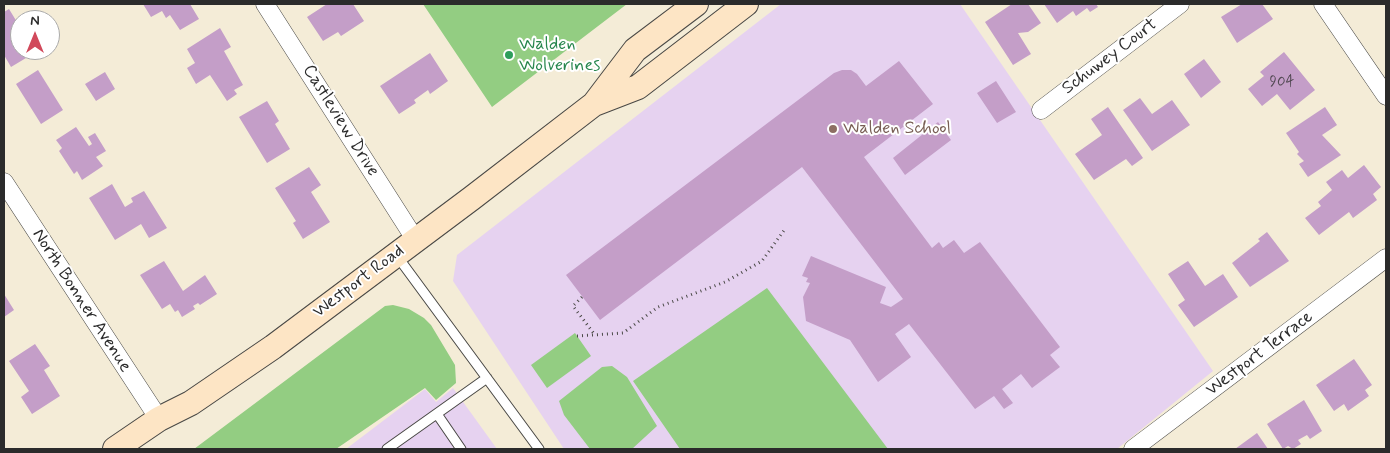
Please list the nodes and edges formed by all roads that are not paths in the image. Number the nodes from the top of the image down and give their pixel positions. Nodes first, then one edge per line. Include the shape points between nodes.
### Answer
1 (265, 4) edge
2 (696, 4) edge
3 (746, 4) edge
4 (1180, 4) edge
5 (1323, 4) edge
6 (1386, 96) edge
7 (594, 104) junction
8 (1041, 110) dead end
9 (4, 182) edge
10 (415, 239) junction
11 (396, 254) junction
12 (1386, 258) edge
13 (487, 378) junction
14 (437, 414) junction
15 (159, 420) junction
16 (115, 449) edge
17 (387, 449) edge
18 (461, 449) edge
19 (539, 449) edge
20 (1133, 449) edge

1 - 10 street, Castleview Drive
2 - 7 main road, Westport Road via 635,50
3 - 7 main road, Westport Road via 638,87
4 - 8 street, Schuwey Court
5 - 6 street
7 - 10 main road, Westport Road
9 - 15 street, North Bonner Avenue
10 - 11 main road, Westport Road
11 - 13 lane
11 - 15 main road, Westport Road via 273,347
12 - 20 street, Westport Terrace
13 - 14 lane
13 - 19 lane
14 - 17 lane
14 - 18 lane
15 - 16 main road, Westport Road

